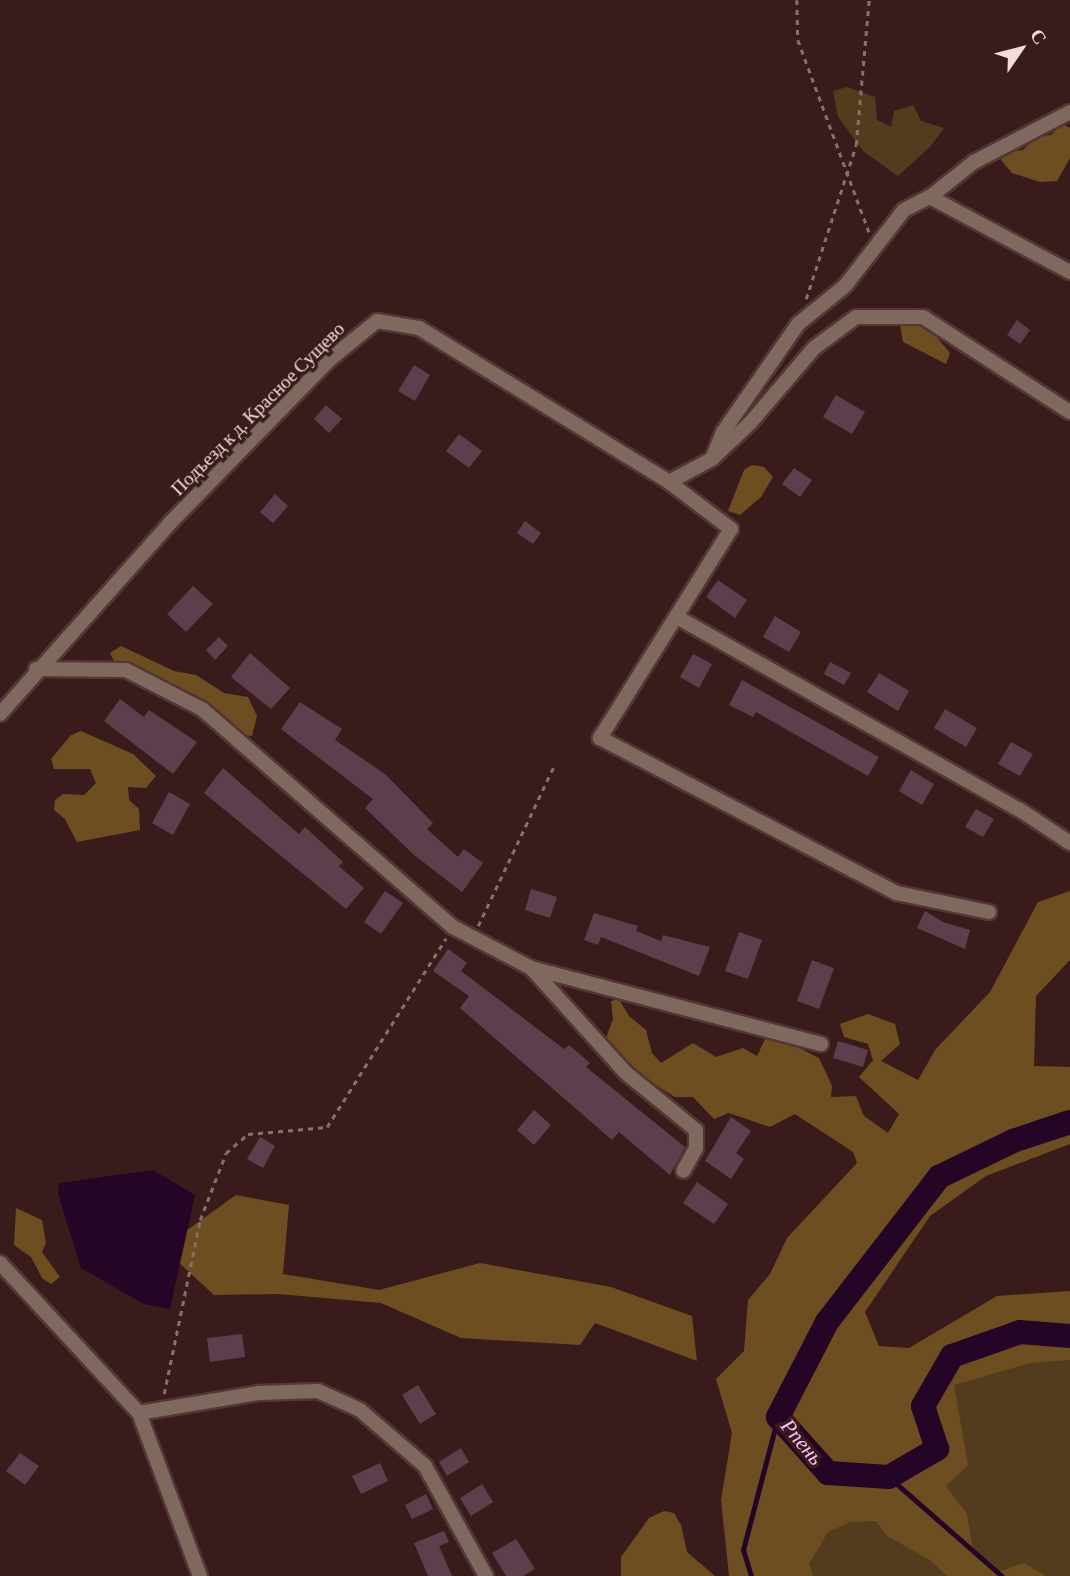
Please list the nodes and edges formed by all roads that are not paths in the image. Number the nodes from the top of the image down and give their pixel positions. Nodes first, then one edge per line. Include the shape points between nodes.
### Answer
1 (1070, 112) edge
2 (930, 197) junction
3 (1070, 272) edge
4 (1070, 412) edge
5 (712, 459) junction
6 (669, 482) junction
7 (677, 617) junction
8 (36, 669) junction
9 (0, 714) edge
10 (1070, 844) edge
11 (989, 912) dead end
12 (531, 968) junction
13 (821, 1044) dead end
14 (683, 1171) dead end
15 (0, 1263) edge
16 (139, 1413) junction
17 (200, 1576) edge
18 (486, 1576) edge

1 - 2 street via 974,162
2 - 3 street
2 - 5 street via 904,210 845,286 798,324 723,432
4 - 5 street via 923,317 856,317 814,348 751,422
5 - 6 street
6 - 7 street via 731,530
6 - 8 street, Подъезд к д. Красное Сущево via 419,328 377,321 320,370
7 - 10 street via 1020,810
7 - 11 street via 600,738 897,893
8 - 9 street, Подъезд к д. Красное Сущево
8 - 12 street via 126,670 202,709 459,930
12 - 13 street
12 - 14 street via 626,1073 696,1130 696,1148
15 - 16 street
16 - 17 street
16 - 18 street via 260,1393 318,1391 360,1410 425,1466

